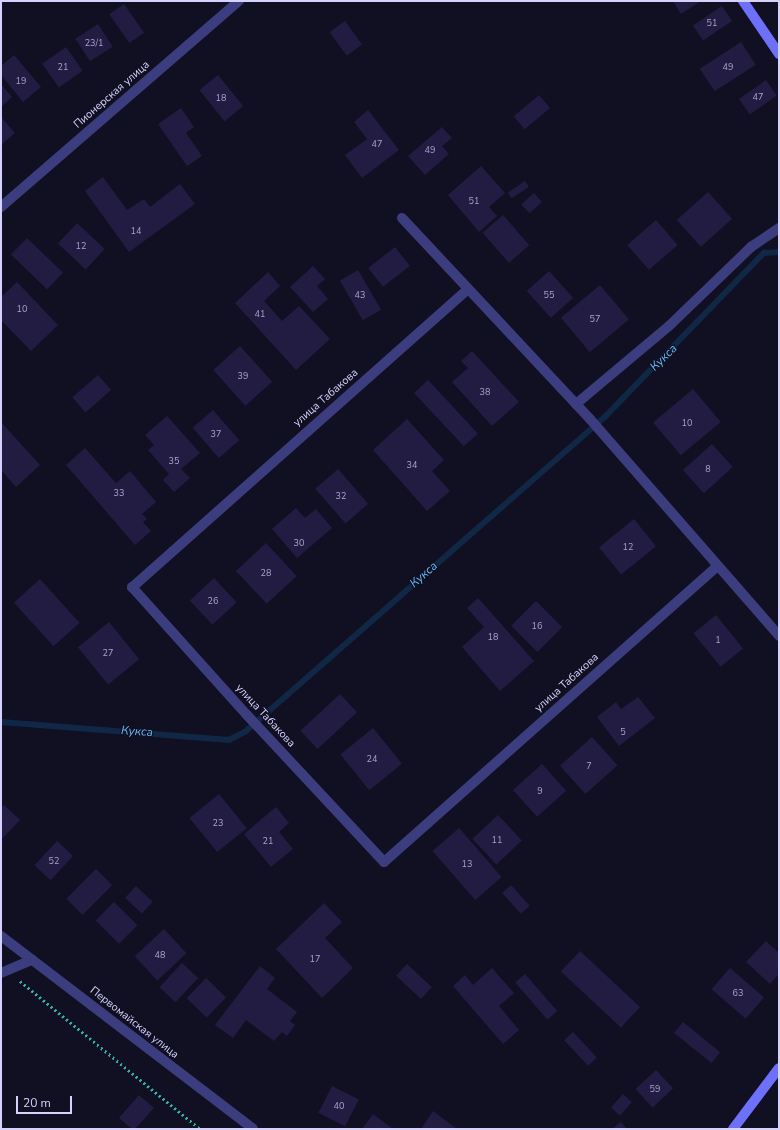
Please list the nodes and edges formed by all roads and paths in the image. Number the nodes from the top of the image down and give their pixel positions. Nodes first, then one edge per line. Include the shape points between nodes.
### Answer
1 (239, 1) edge
2 (743, 1) edge
3 (779, 54) edge
4 (1, 207) edge
5 (402, 218) dead end
6 (779, 228) edge
7 (468, 290) junction
8 (576, 404) junction
9 (717, 566) junction
10 (779, 636) edge
11 (1, 936) edge
12 (32, 960) junction
13 (4, 972) edge
14 (779, 1068) edge
15 (200, 1129) edge
16 (253, 1129) edge
17 (733, 1129) edge

1 - 4 street, Пионерская улица
2 - 3 street
5 - 7 street
6 - 8 street via 751,247 670,326
7 - 8 street
7 - 9 street, улица Табакова via 132,587 247,715 384,862
8 - 9 street
9 - 10 street
11 - 12 street, Первомайская улица
12 - 13 street
12 - 16 street, Первомайская улица
13 - 15 path
14 - 17 street

